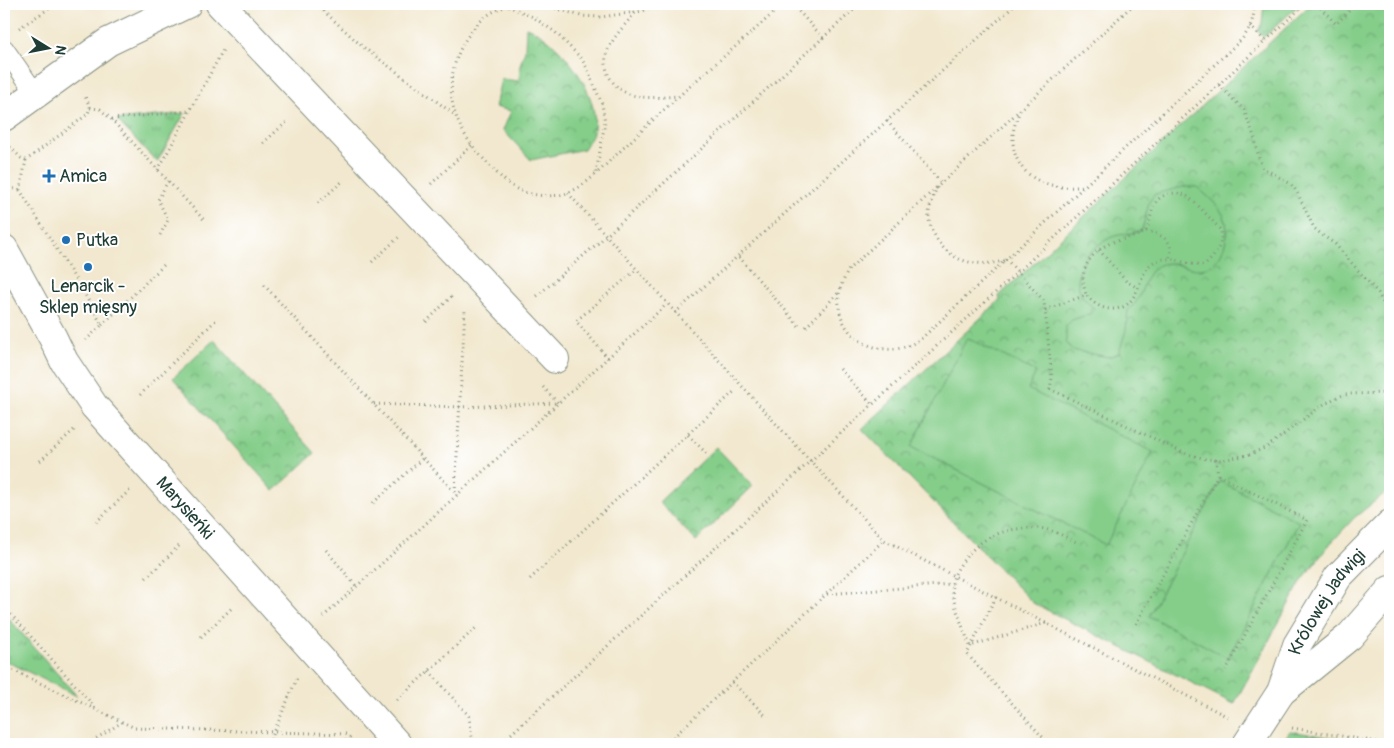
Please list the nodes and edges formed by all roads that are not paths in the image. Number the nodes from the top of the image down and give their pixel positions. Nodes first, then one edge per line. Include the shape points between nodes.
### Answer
1 (186, 4) edge
2 (220, 4) edge
3 (8, 40) edge
4 (36, 94) junction
5 (4, 117) edge
6 (4, 249) edge
7 (555, 359) dead end
8 (1390, 524) edge
9 (1390, 590) edge
10 (1281, 692) junction
11 (397, 744) edge
12 (1247, 744) edge

1 - 4 street via 108,42
2 - 7 street
3 - 4 lane
4 - 5 street
6 - 11 street, Marysieńki via 64,361 94,406
8 - 10 street, Królowej Jadwigi via 1338,577 1297,645
9 - 10 street, Królowej Jadwigi via 1350,636
10 - 12 street, Królowej Jadwigi

